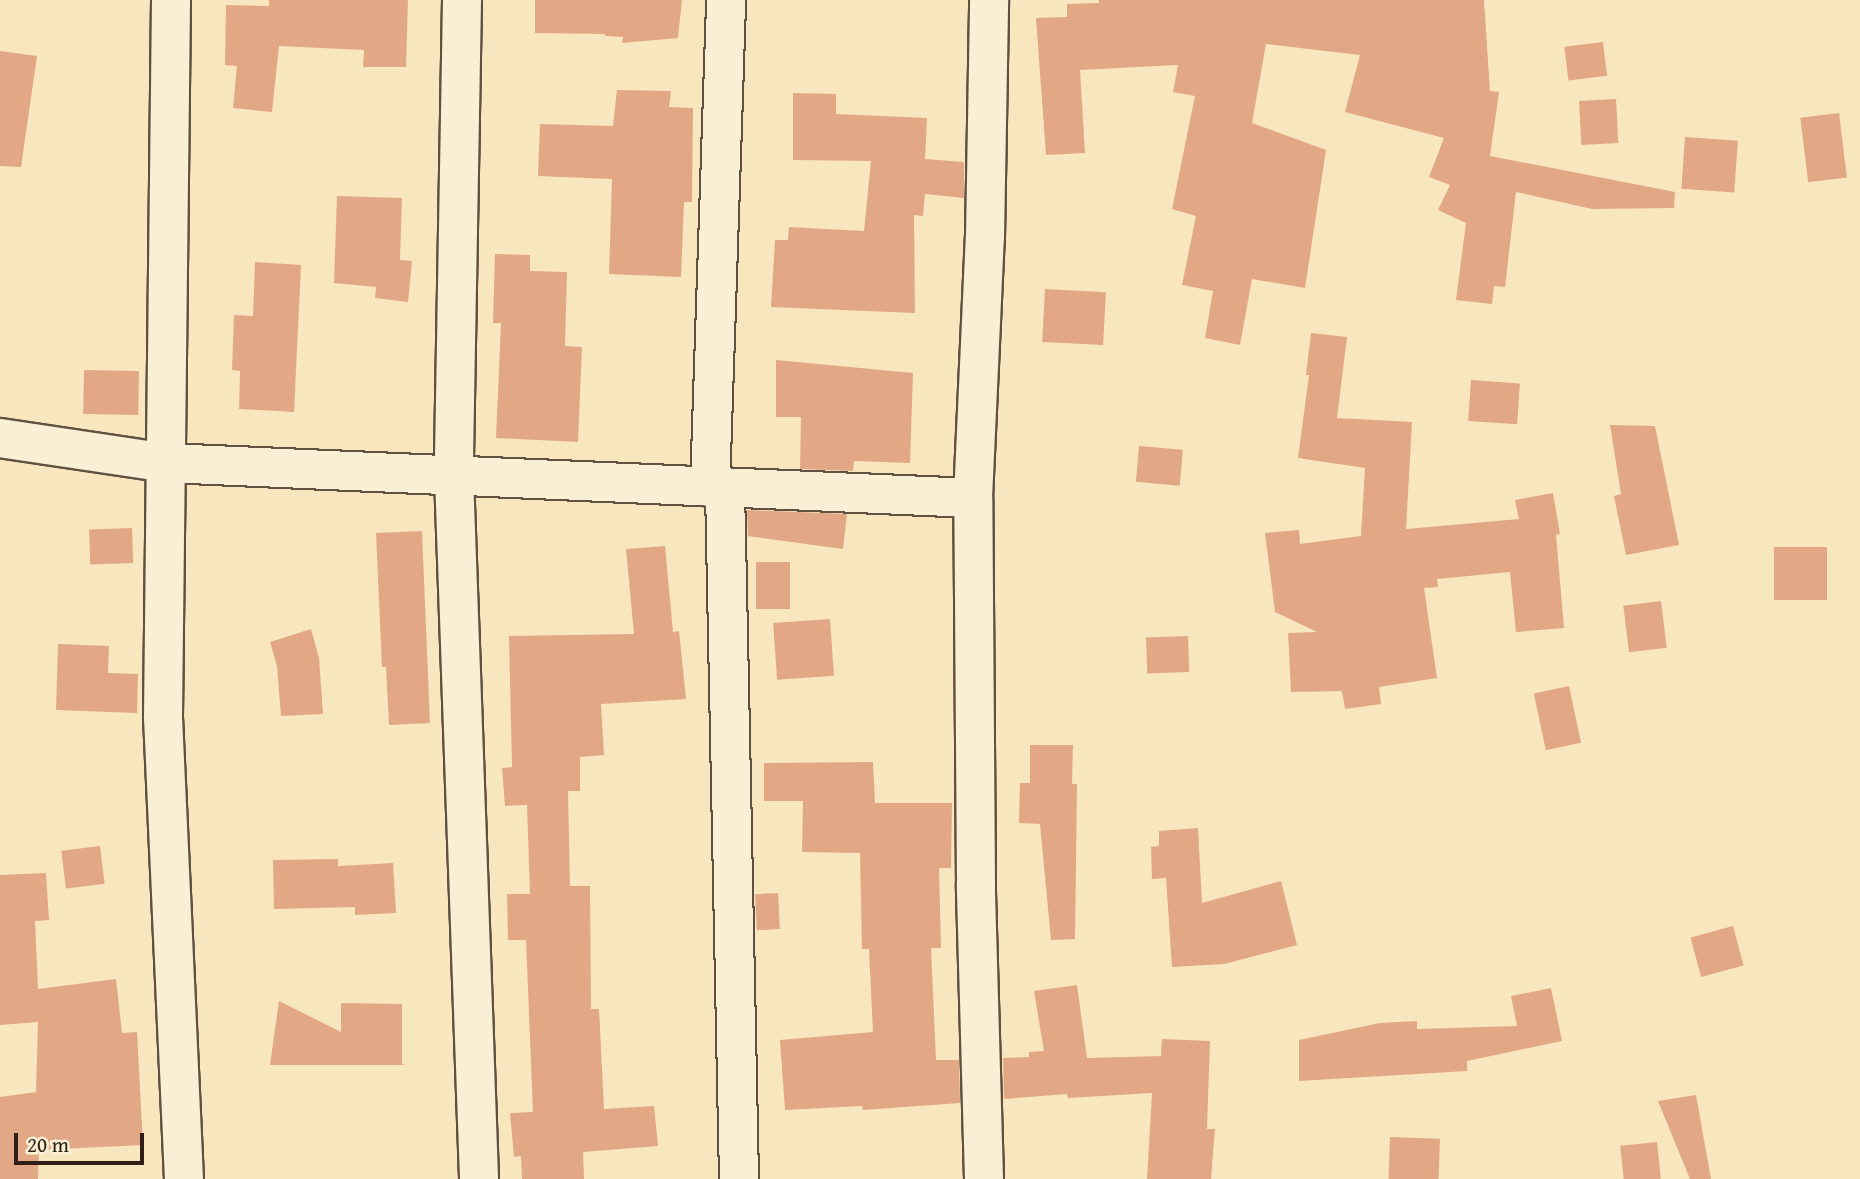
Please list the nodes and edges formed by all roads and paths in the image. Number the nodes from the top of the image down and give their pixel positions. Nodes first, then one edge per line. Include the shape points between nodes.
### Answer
1 (171, 0) edge
2 (462, 0) edge
3 (726, 0) edge
4 (989, 0) edge
5 (0, 438) edge
6 (167, 463) junction
7 (454, 477) junction
8 (718, 488) junction
9 (973, 498) junction
10 (184, 1179) edge
11 (479, 1179) edge
12 (740, 1179) edge
13 (984, 1179) edge

1 - 6 street
2 - 7 street
3 - 8 street
4 - 9 street via 985,237
5 - 6 street
6 - 7 street
6 - 10 street via 163,717
7 - 8 street
7 - 11 street
8 - 9 street
8 - 12 street
9 - 13 street

